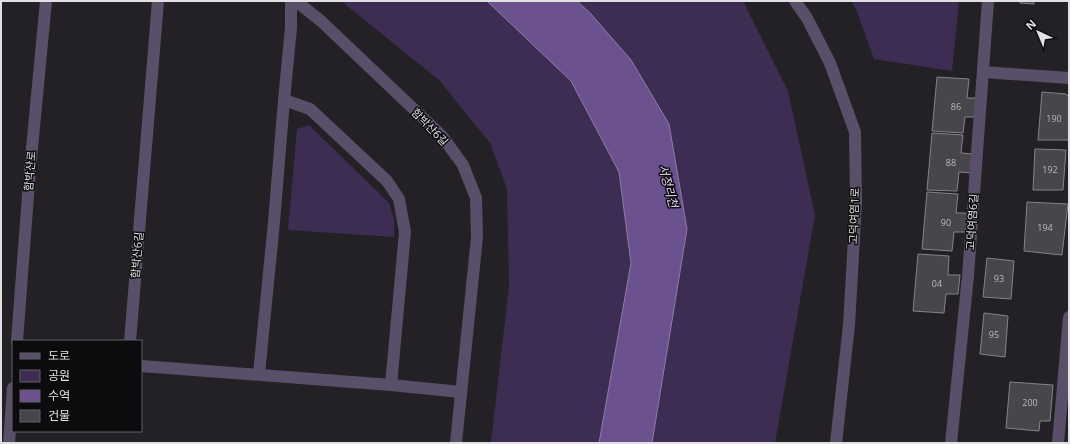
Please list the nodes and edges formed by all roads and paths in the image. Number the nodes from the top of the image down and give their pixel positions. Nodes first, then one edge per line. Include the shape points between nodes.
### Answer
1 (46, 1) edge
2 (158, 1) edge
3 (291, 1) edge
4 (296, 1) edge
5 (795, 1) edge
6 (988, 1) edge
7 (983, 72) junction
8 (1069, 78) edge
9 (284, 100) junction
10 (1069, 317) edge
11 (17, 340) edge
12 (130, 340) edge
13 (142, 366) edge
14 (259, 374) junction
15 (391, 385) junction
16 (461, 392) junction
17 (12, 402) edge
18 (9, 443) edge
19 (456, 443) edge
20 (836, 443) edge
21 (951, 443) edge
22 (1058, 443) edge

1 - 11 street, 함박산로
2 - 12 street, 함박산6길
3 - 9 street
4 - 16 street, 함박산6길 via 321,21 442,136 463,165 476,198 477,237
5 - 20 street, 고덕여염1로 via 807,18 830,63 855,132 856,203 849,325
6 - 7 street, 고덕여염6길
7 - 8 street
7 - 21 street, 고덕여염6길 via 968,276
9 - 14 street
9 - 15 street via 310,109 387,181 399,199 405,232
10 - 22 street
13 - 14 street
14 - 15 street
15 - 16 street
16 - 19 street, 함박산6길
17 - 18 street

